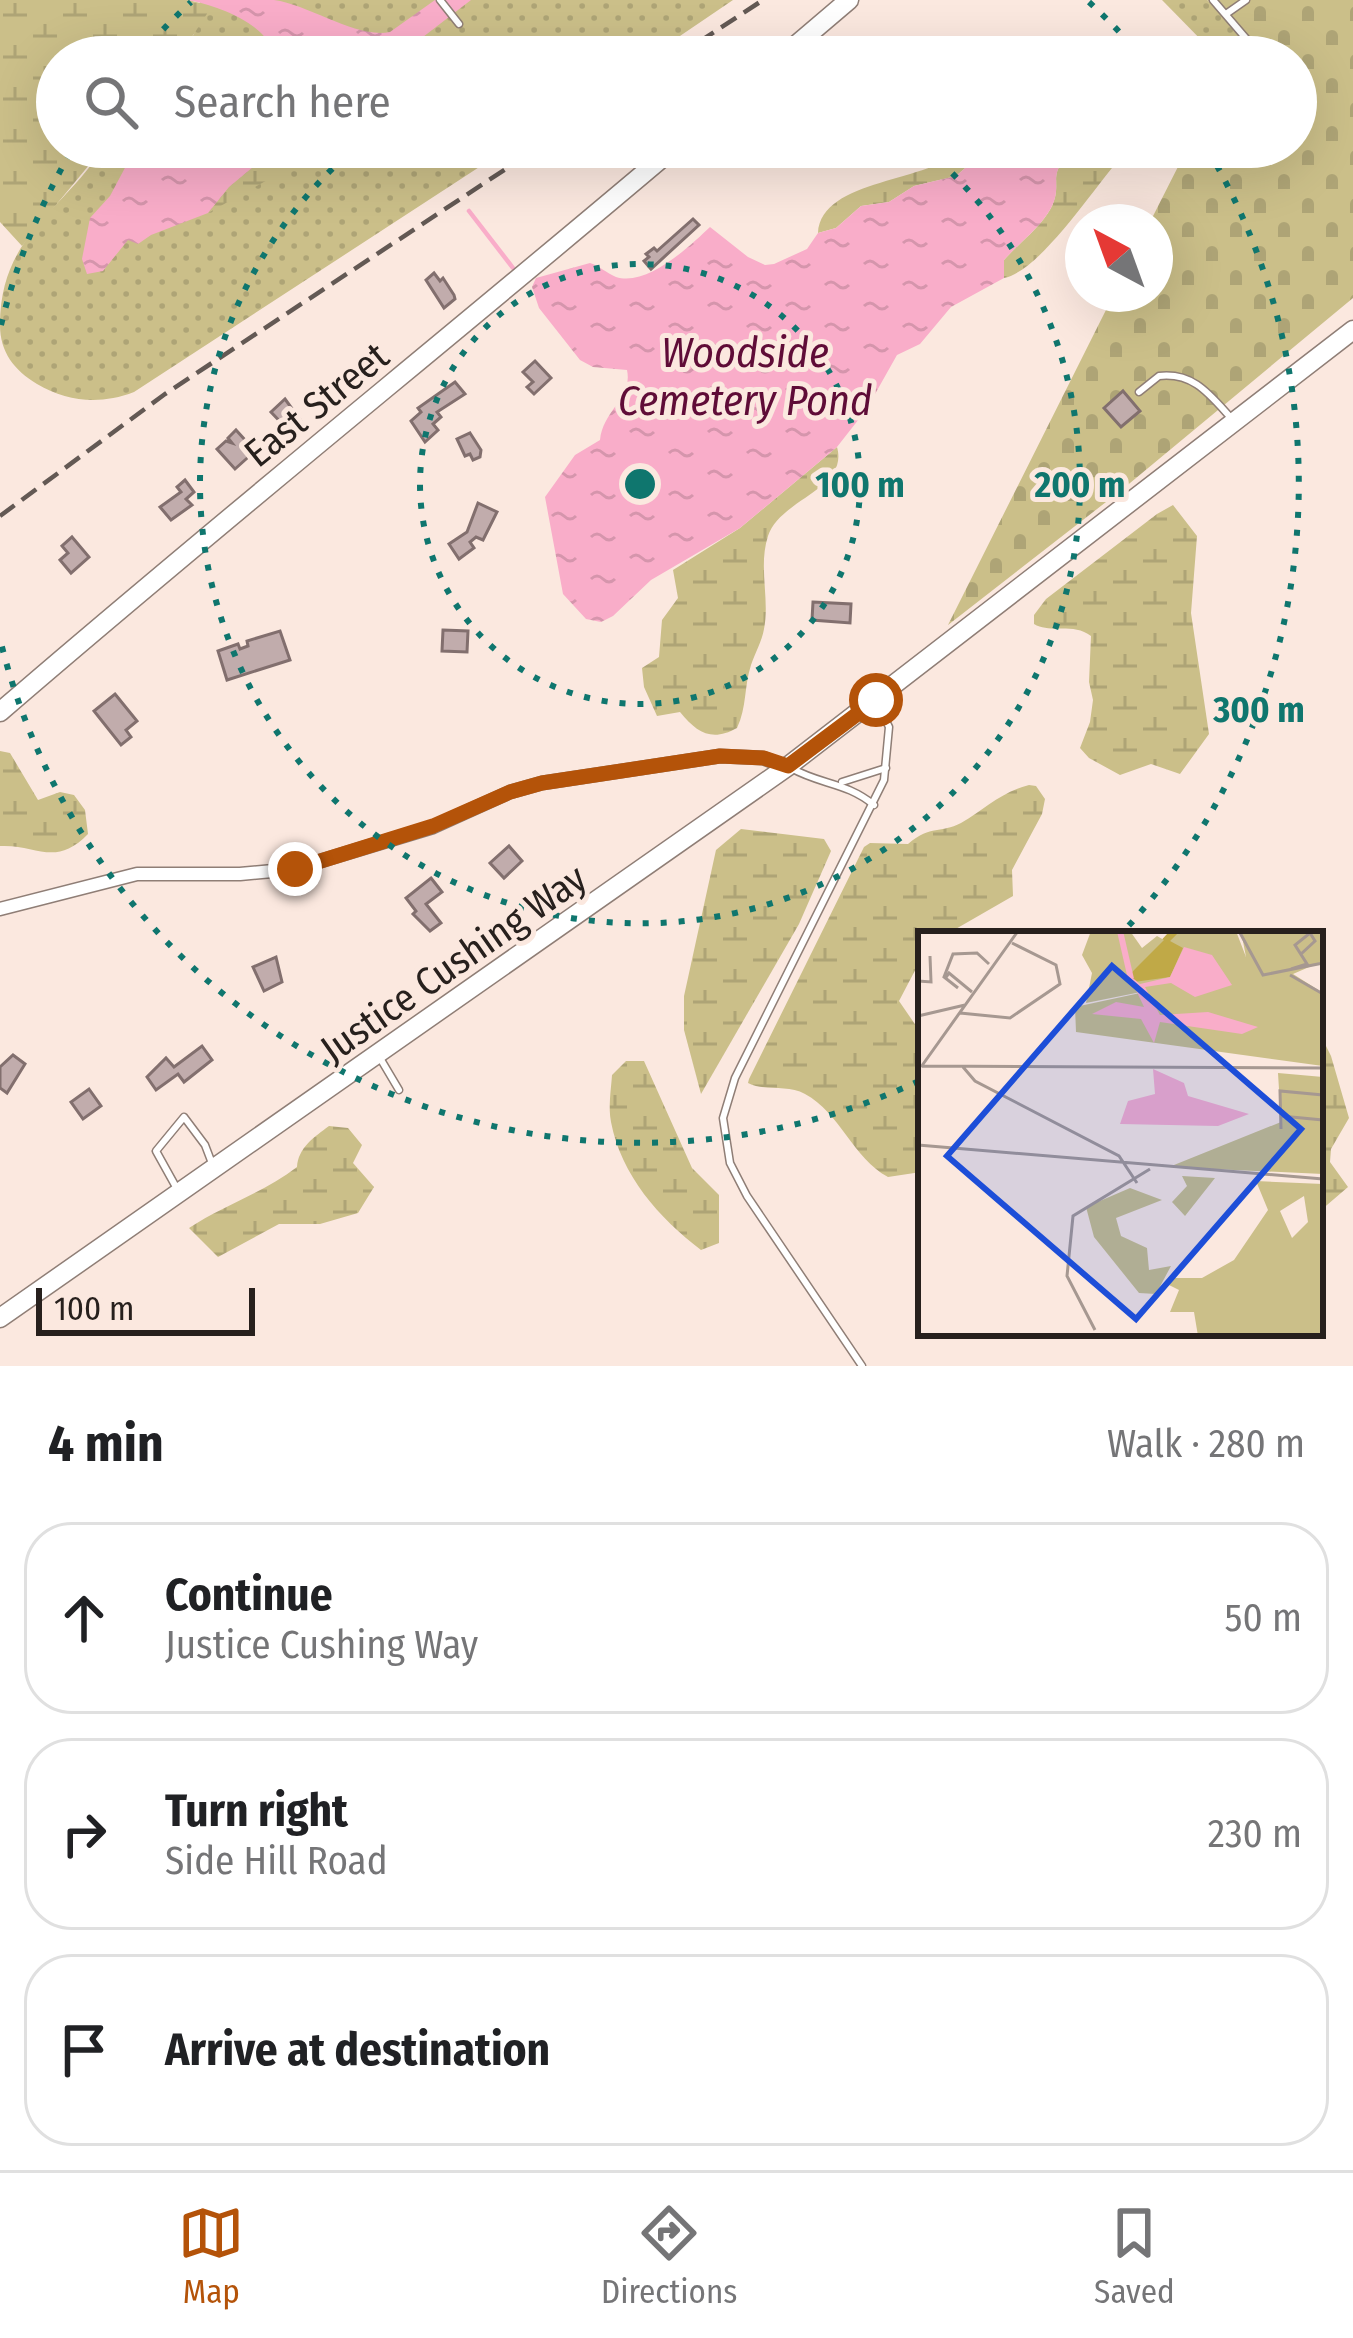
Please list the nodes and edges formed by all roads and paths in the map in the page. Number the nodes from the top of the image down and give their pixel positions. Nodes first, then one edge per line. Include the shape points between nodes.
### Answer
1 (440, 0) edge
2 (849, 0) edge
3 (1213, 0) edge
4 (1246, 0) edge
5 (1226, 14) junction
6 (458, 24) dead end
7 (807, 36) edge
8 (1244, 36) edge
9 (650, 168) edge
10 (1353, 330) edge
11 (1139, 392) dead end
12 (1234, 422) junction
13 (876, 700) junction
14 (0, 712) edge
15 (788, 766) junction
16 (886, 768) junction
17 (839, 783) junction
18 (874, 805) junction
19 (0, 909) edge
20 (378, 1055) junction
21 (399, 1090) dead end
22 (215, 1169) junction
23 (179, 1193) junction
24 (0, 1318) edge
25 (862, 1366) edge

1 - 6 lane
2 - 7 main road
3 - 5 lane
4 - 5 lane
5 - 8 lane
9 - 14 main road, East Street
10 - 12 main road, Justice Cushing Way
11 - 12 lane via 1159,376 1186,377
12 - 13 main road, Justice Cushing Way
13 - 15 main road, Justice Cushing Way
13 - 16 lane via 889,728
15 - 17 lane
15 - 19 street via 720,756 542,783 295,869 126,875
15 - 20 main road, Justice Cushing Way
16 - 17 lane
16 - 18 lane
17 - 18 lane
18 - 25 lane via 736,1078 723,1130 747,1196
20 - 21 lane
20 - 22 main road, Justice Cushing Way
22 - 23 main road, Justice Cushing Way
22 - 23 lane via 184,1117 156,1151
23 - 24 main road, Justice Cushing Way

